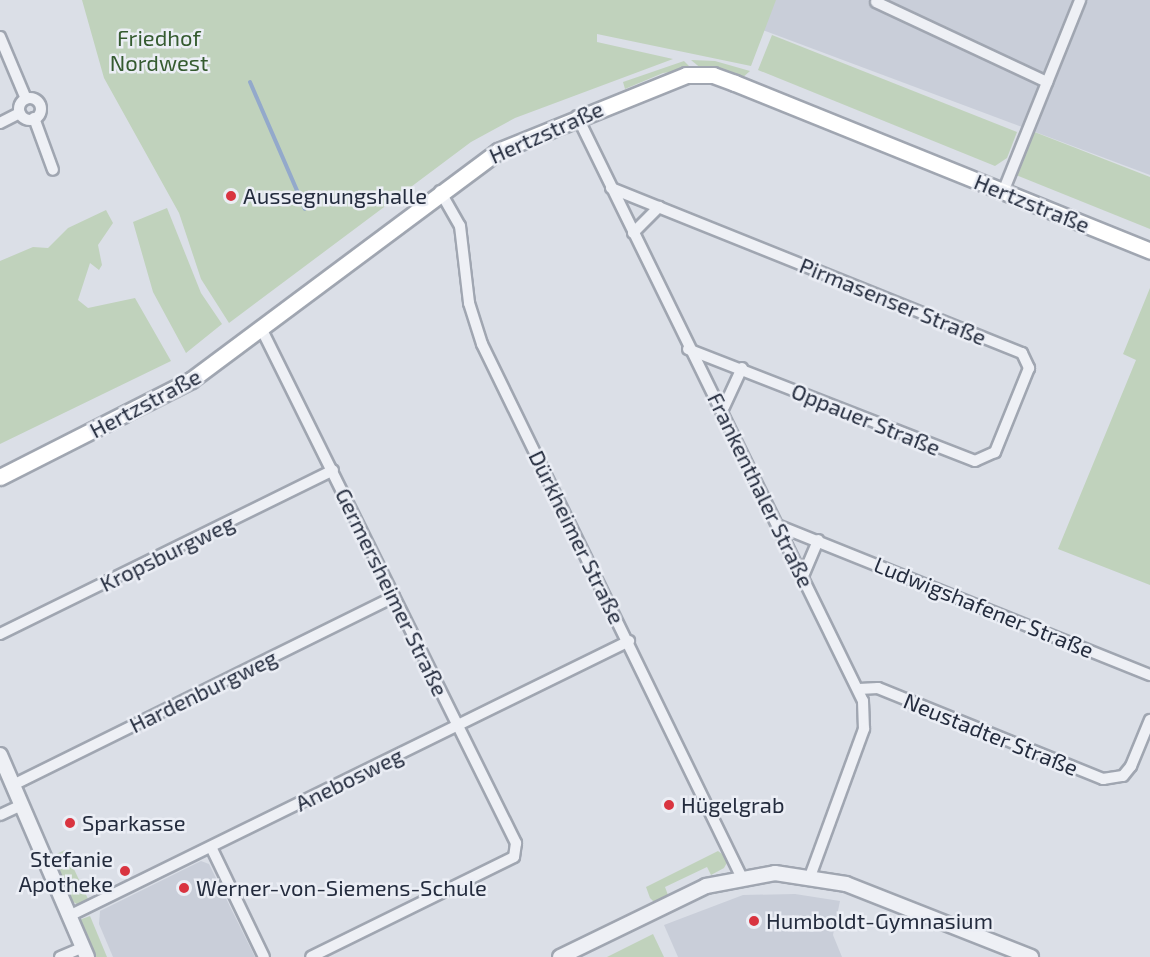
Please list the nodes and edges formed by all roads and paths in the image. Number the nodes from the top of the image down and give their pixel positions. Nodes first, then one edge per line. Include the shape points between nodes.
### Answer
1 (1080, 0) edge
2 (876, 2) dead end
3 (0, 37) edge
4 (1047, 82) junction
5 (26, 99) junction
6 (20, 113) junction
7 (577, 116) junction
8 (34, 118) junction
9 (0, 123) edge
10 (53, 170) dead end
11 (611, 188) junction
12 (440, 191) junction
13 (1003, 192) junction
14 (659, 207) junction
15 (633, 233) junction
16 (1150, 251) edge
17 (261, 328) junction
18 (688, 349) junction
19 (742, 368) junction
20 (724, 406) junction
21 (992, 455) joint
22 (333, 470) junction
23 (0, 477) edge
24 (779, 526) junction
25 (818, 540) junction
26 (803, 576) junction
27 (394, 597) junction
28 (0, 634) edge
29 (629, 641) junction
30 (1150, 675) edge
31 (859, 689) junction
32 (1150, 720) edge
33 (458, 726) junction
34 (0, 754) edge
35 (13, 785) junction
36 (21, 806) junction
37 (0, 815) edge
38 (211, 847) junction
39 (811, 874) junction
40 (741, 876) junction
41 (69, 916) junction
42 (85, 952) edge
43 (60, 957) edge
44 (264, 957) edge
45 (311, 957) edge
46 (560, 957) edge
47 (1031, 957) edge

1 - 4 street
2 - 4 street
3 - 5 street
4 - 13 street
5 - 6 street
5 - 8 street via 39,104
6 - 8 street
6 - 9 street
7 - 11 street, Frankenthaler Straße
7 - 12 main road, Hertzstraße via 498,151
7 - 13 main road, Hertzstraße via 672,78 713,75
8 - 10 street
11 - 14 street, Pirmasenser Straße
11 - 15 street, Frankenthaler Straße
12 - 17 main road, Hertzstraße
12 - 29 street, Dürkheimer Straße via 460,226 468,303 482,344
13 - 16 main road, Hertzstraße
14 - 15 street
14 - 21 street, Pirmasenser Straße via 1022,353 1029,368
15 - 18 street, Frankenthaler Straße
17 - 22 street, Germersheimer Straße
17 - 23 main road, Hertzstraße via 179,388
18 - 19 street, Oppauer Straße
18 - 20 street, Frankenthaler Straße
19 - 20 street
19 - 21 street, Oppauer Straße via 965,460
20 - 24 street, Frankenthaler Straße
22 - 27 street, Germersheimer Straße
22 - 28 street, Kropsburgweg
24 - 25 street, Ludwigshafener Straße
24 - 26 street, Frankenthaler Straße
25 - 26 street
25 - 30 street, Ludwigshafener Straße
26 - 31 street, Frankenthaler Straße
27 - 33 street, Germersheimer Straße
27 - 35 street, Hardenburgweg
29 - 33 street, Anebosweg
29 - 40 street, Dürkheimer Straße
31 - 32 street, Neustadter Straße via 878,688 1103,779 1123,776
31 - 39 street, Frankenthaler Straße via 864,729
33 - 38 street, Anebosweg
33 - 45 street, Germersheimer Straße via 516,843 514,857
34 - 35 street
35 - 36 street
36 - 37 street
36 - 41 street
38 - 41 street, Anebosweg
38 - 44 street
39 - 40 street
39 - 47 street
40 - 46 street via 689,893
41 - 42 street
42 - 43 street

